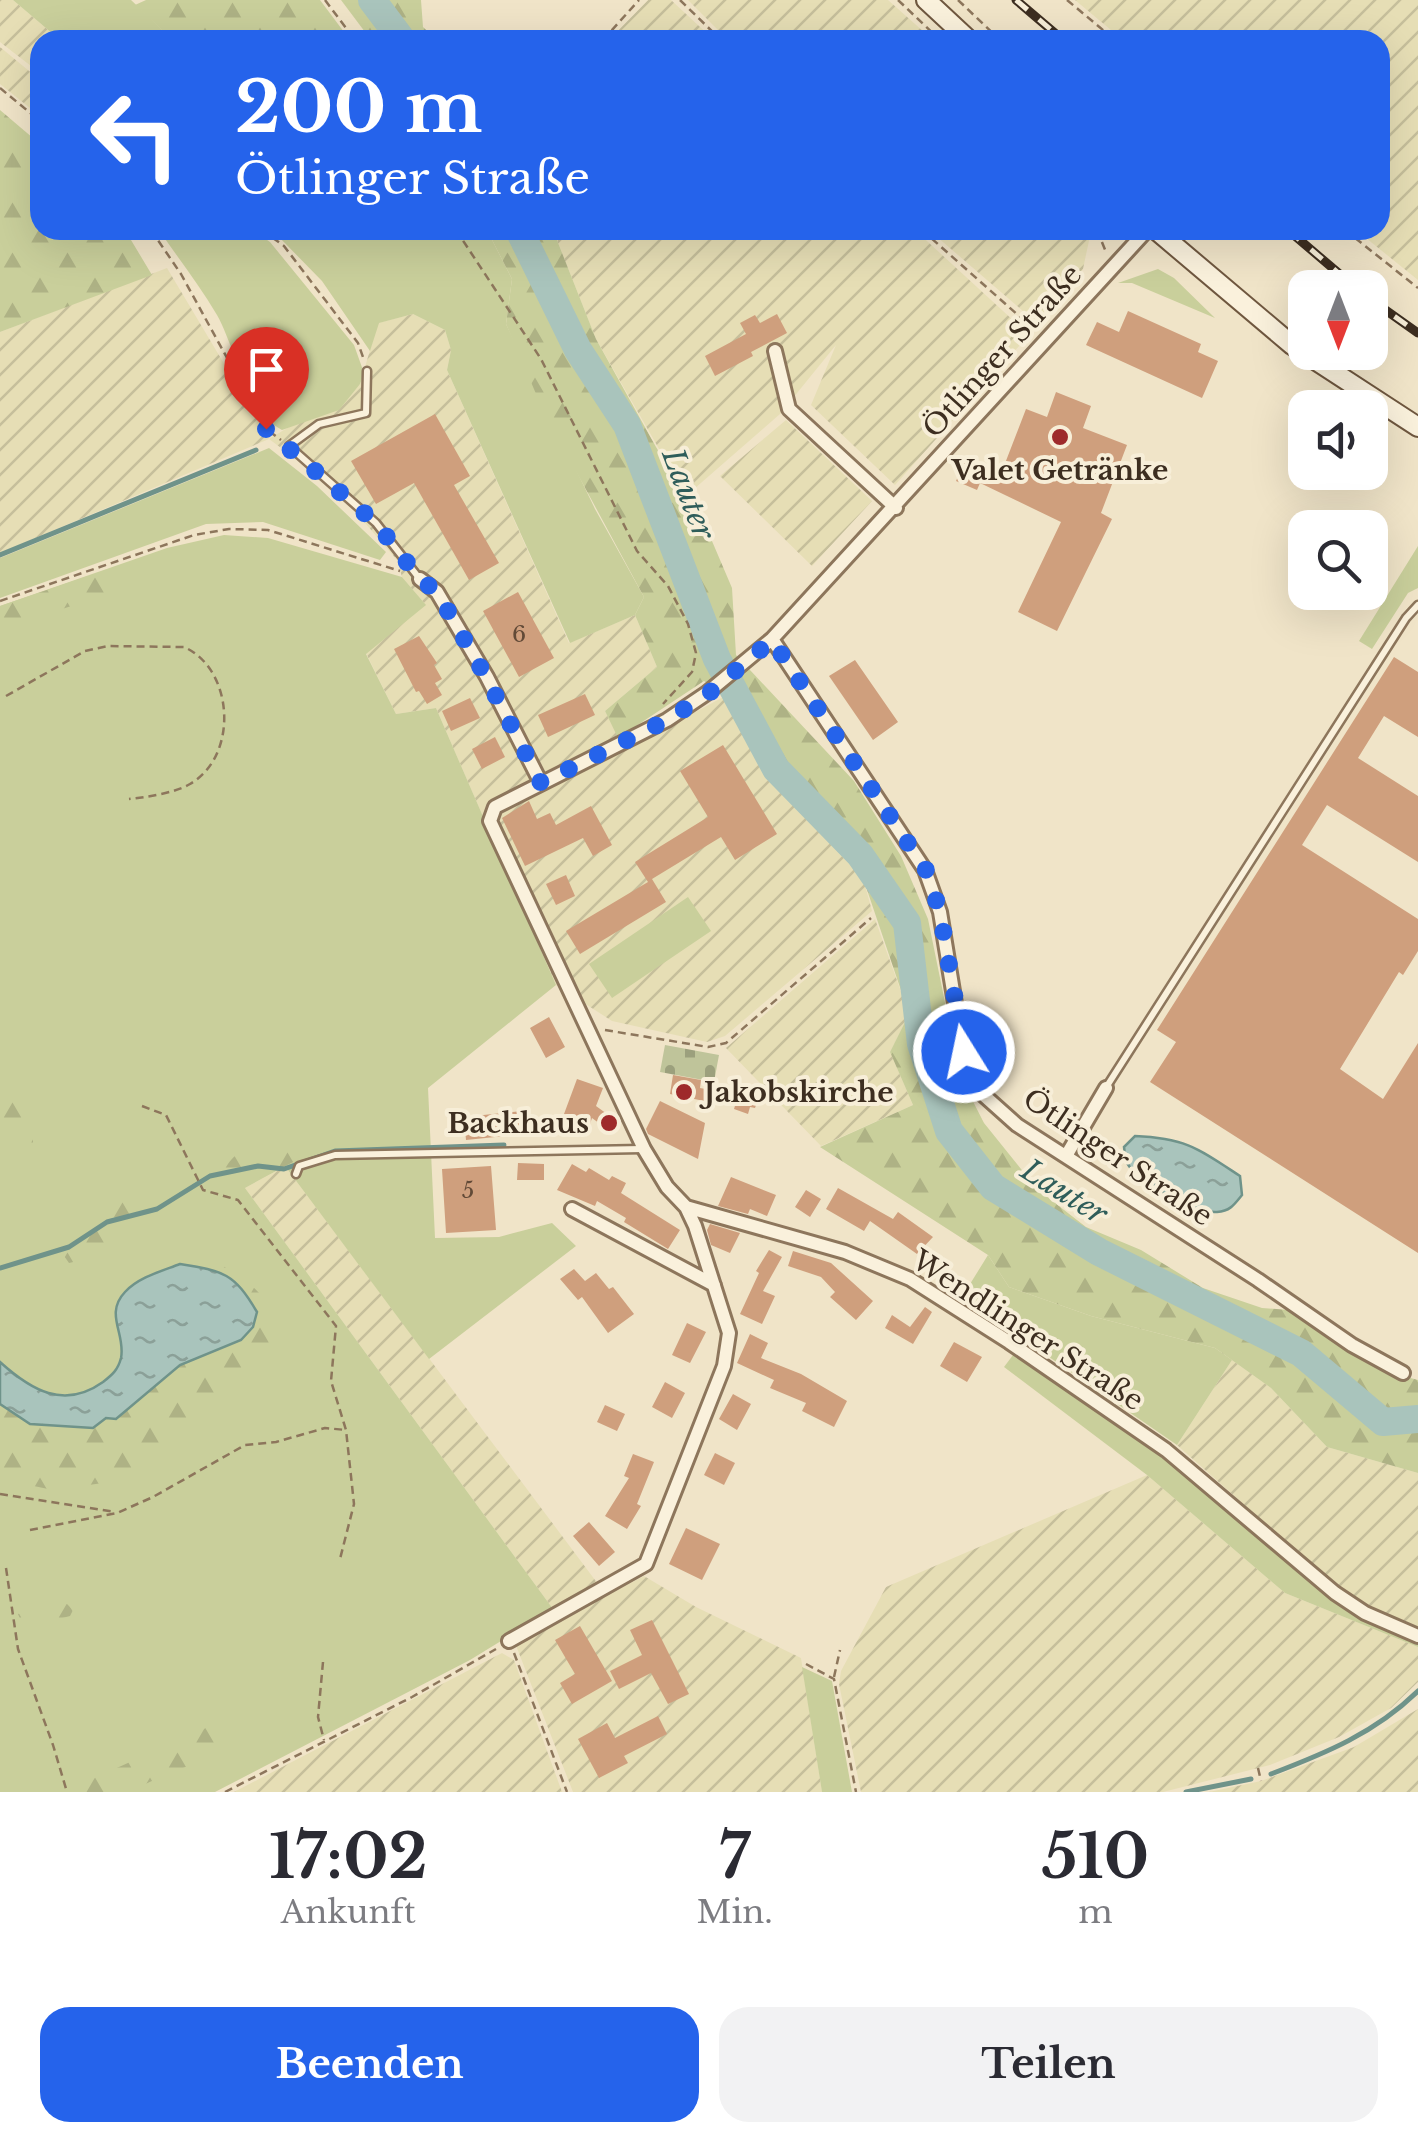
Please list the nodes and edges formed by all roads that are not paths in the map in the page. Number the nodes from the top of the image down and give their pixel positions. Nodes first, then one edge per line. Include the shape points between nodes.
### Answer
1 (926, 0) edge
2 (958, 30) edge
3 (1138, 240) edge
4 (1168, 240) edge
5 (775, 352) dead end
6 (367, 371) road end
7 (1418, 427) edge
8 (896, 508) junction
9 (420, 579) joint
10 (1418, 604) edge
11 (772, 640) junction
12 (541, 783) junction
13 (1106, 1088) joint
14 (644, 1149) junction
15 (1066, 1156) junction
16 (296, 1174) dead end
17 (686, 1207) junction
18 (572, 1209) dead end
19 (714, 1285) junction
20 (1404, 1373) dead end
21 (1418, 1636) edge
22 (509, 1641) road end

1 - 2 main road
3 - 8 street, Ötlinger Straße
4 - 7 main road via 1292,346
5 - 8 street via 789,408
6 - 9 lane via 366,413 319,424 289,446 376,523
8 - 11 street, Ötlinger Straße
9 - 12 street via 437,592
10 - 13 lane
11 - 12 street, Ötlinger Straße via 667,720
11 - 15 street, Ötlinger Straße via 926,870 940,912 964,1052 979,1091
12 - 14 street, Ötlinger Straße via 495,807 490,821
13 - 15 street
14 - 16 lane via 334,1155 299,1166
14 - 17 street, Ötlinger Straße
15 - 20 street, Ötlinger Straße
17 - 19 street, Ötlinger Straße
17 - 21 street, Wendlinger Straße via 845,1252 910,1279 1166,1450 1336,1593
18 - 19 street
19 - 22 street, Ötlinger Straße via 729,1334 724,1366 646,1564

